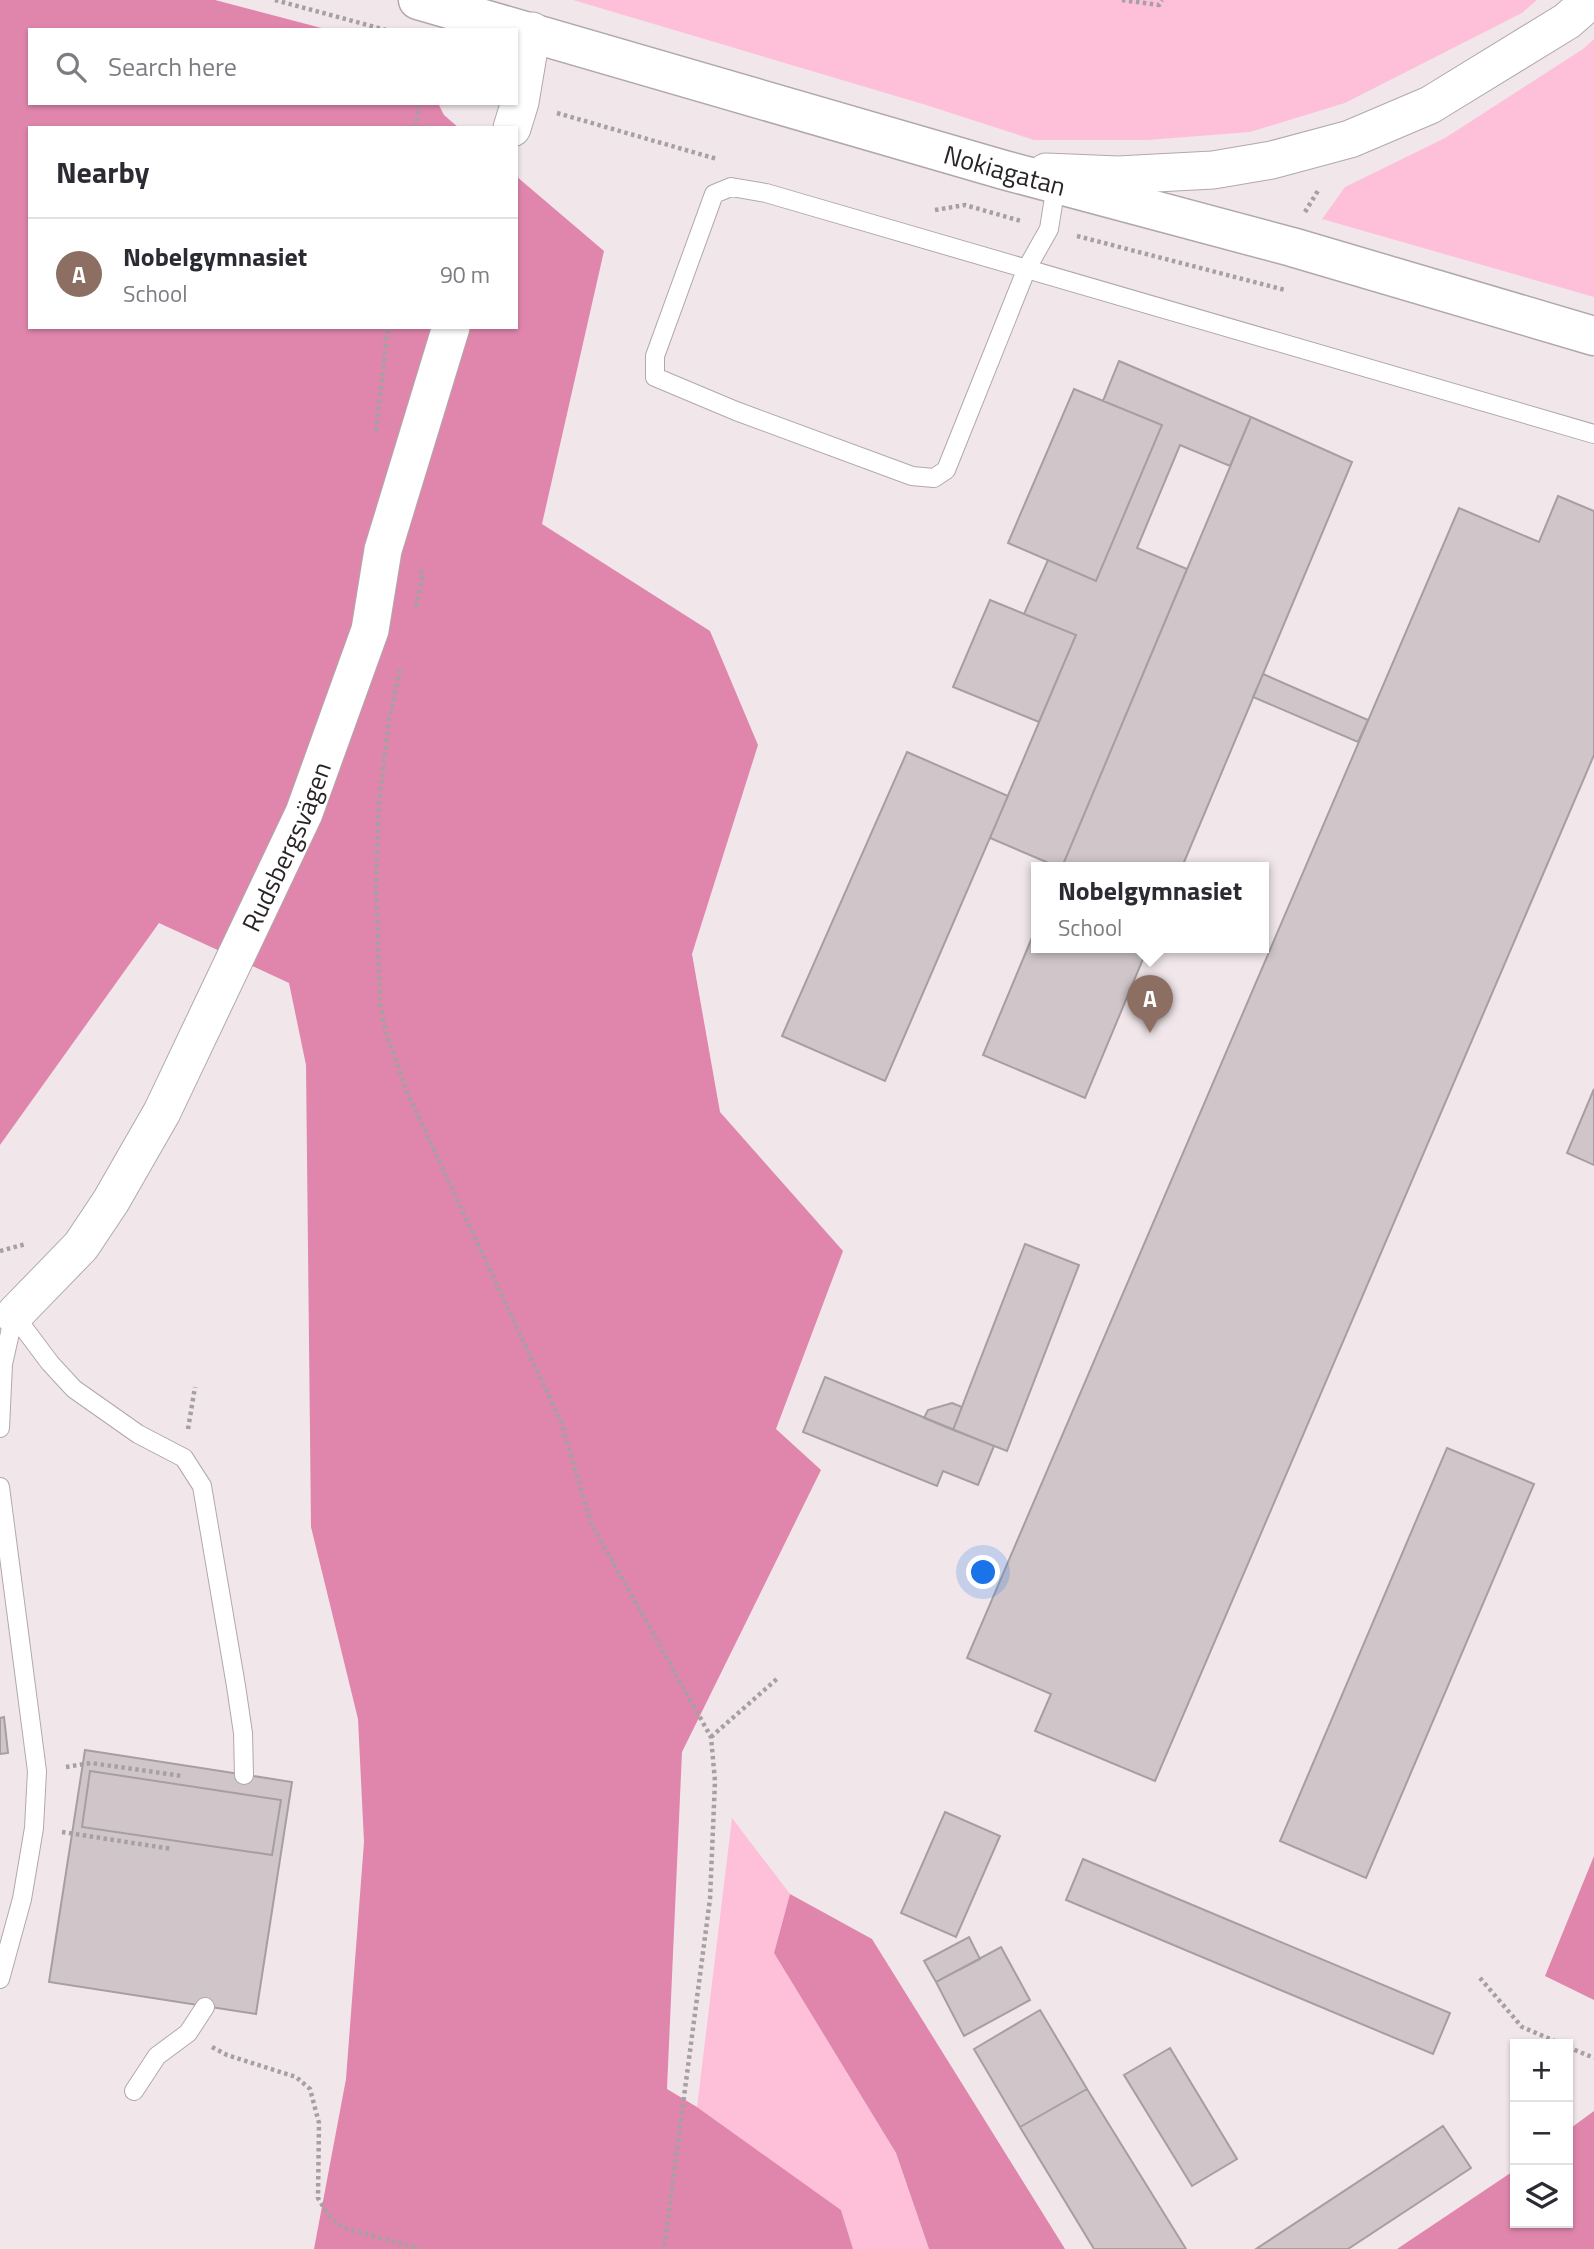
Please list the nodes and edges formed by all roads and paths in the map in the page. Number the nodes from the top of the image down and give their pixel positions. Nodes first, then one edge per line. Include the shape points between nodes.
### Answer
1 (275, 0) edge
2 (418, 0) edge
3 (1122, 0) edge
4 (1162, 0) edge
5 (1591, 0) edge
6 (379, 28) edge
7 (532, 31) junction
8 (420, 105) edge
9 (415, 126) edge
10 (513, 126) edge
11 (1004, 170) junction
12 (1056, 185) junction
13 (1027, 268) junction
14 (388, 329) edge
15 (450, 329) edge
16 (1594, 336) edge
17 (1594, 435) edge
18 (373, 443) dead end
19 (413, 563) dead end
20 (414, 618) dead end
21 (401, 666) dead end
22 (13, 1315) junction
23 (195, 1387) dead end
24 (0, 1392) edge
25 (0, 1428) edge
26 (184, 1458) junction
27 (0, 1487) edge
28 (778, 1678) dead end
29 (711, 1737) junction
30 (37, 1771) junction
31 (244, 1775) dead end
32 (182, 1776) dead end
33 (34, 1828) junction
34 (172, 1849) dead end
35 (1480, 1978) dead end
36 (0, 1979) edge
37 (205, 2007) dead end
38 (188, 2033) junction
39 (1550, 2039) edge
40 (1573, 2049) edge
41 (1594, 2058) edge
42 (134, 2091) dead end
43 (421, 2249) edge
44 (664, 2249) edge

1 - 6 path
2 - 7 street, Nokiagatan
3 - 4 path via 1159,5
5 - 11 street via 1567,21 1430,105 1350,139 1213,170 1118,175
7 - 10 street
7 - 11 street, Nokiagatan
8 - 9 path
11 - 12 street, Nokiagatan
12 - 13 lane via 1049,229
12 - 16 street, Nokiagatan via 1292,247
13 - 13 lane via 766,192 731,187 714,194 655,356 654,377 912,475 934,478 946,470
13 - 17 lane
14 - 18 path
15 - 22 street, Rudsbergsvägen via 383,550 370,630 304,813 162,1112 111,1201 81,1246
19 - 20 path via 423,574
21 - 29 path via 379,803 376,882 380,1005 386,1033 413,1104 561,1422 592,1522
22 - 24 lane
22 - 26 lane via 74,1390 138,1434
23 - 26 path
24 - 25 lane
26 - 31 lane via 202,1486 241,1721
27 - 30 lane
28 - 29 path
29 - 44 path via 715,1782 710,1899
30 - 32 path via 91,1763
30 - 33 lane
33 - 34 path
33 - 36 lane via 22,1899
35 - 39 path via 1522,2027
37 - 38 lane
38 - 42 lane via 158,2056
38 - 43 path via 227,2055 296,2077 310,2089 319,2123 318,2198 329,2216 344,2228
40 - 41 path

